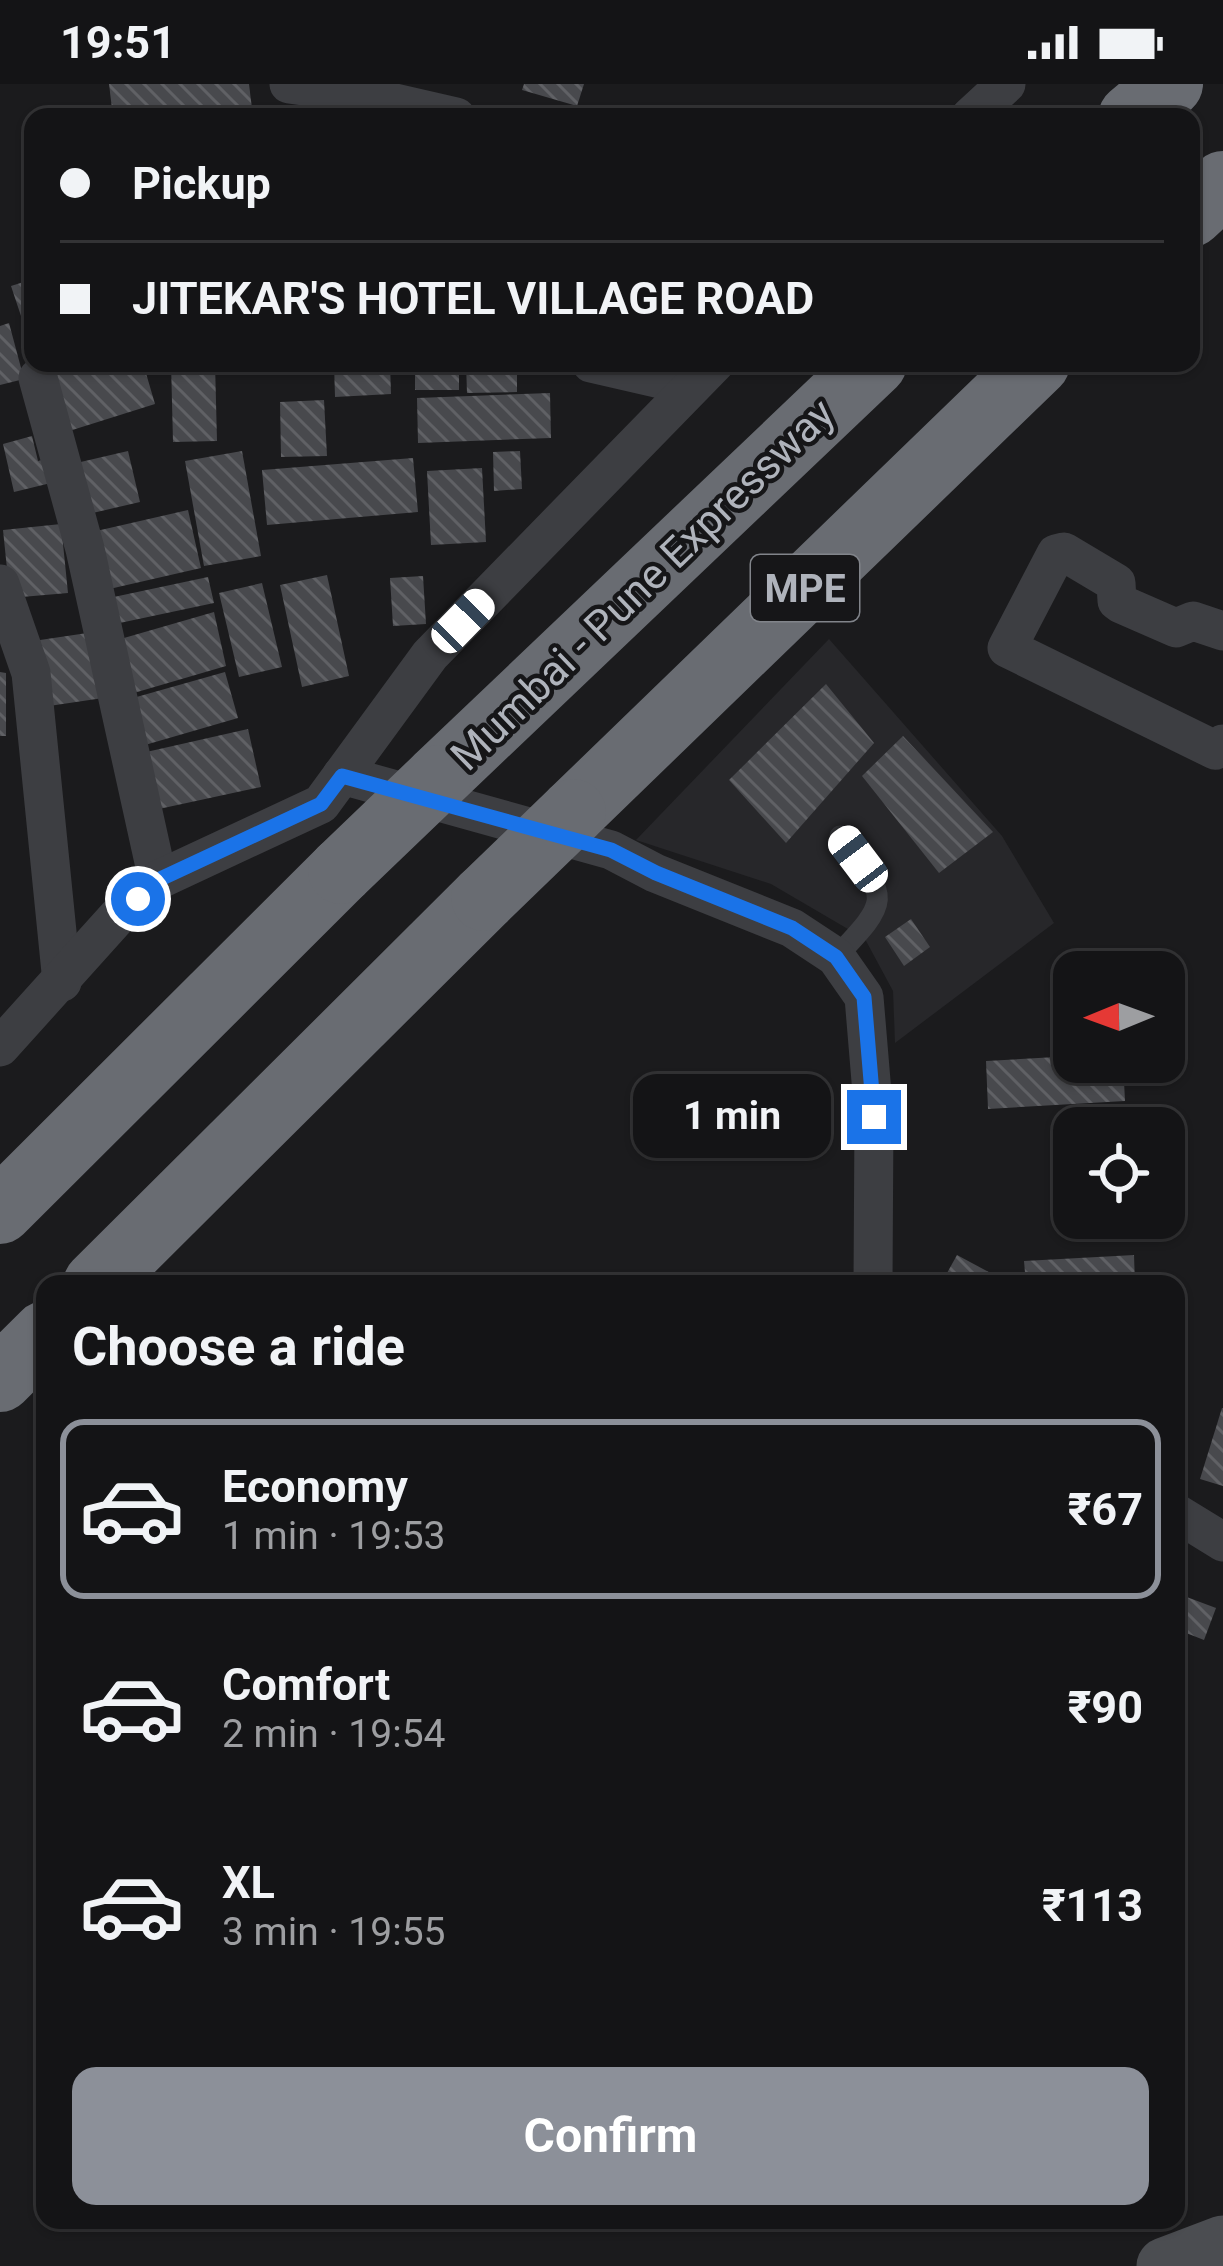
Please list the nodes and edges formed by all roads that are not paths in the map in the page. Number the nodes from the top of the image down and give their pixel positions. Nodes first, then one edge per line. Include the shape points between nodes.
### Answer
1 (289, 84) edge
2 (1006, 84) edge
3 (1170, 84) edge
4 (417, 108) edge
5 (980, 108) edge
6 (1142, 108) edge
7 (1223, 184) edge
8 (1200, 206) edge
9 (865, 372) edge
10 (1028, 372) edge
11 (703, 374) edge
12 (38, 378) dead end
13 (0, 584) edge
14 (1223, 631) edge
15 (12, 655) edge
16 (1223, 744) edge
17 (342, 776) junction
18 (841, 836) dead end
19 (158, 880) junction
20 (836, 957) junction
21 (62, 982) junction
22 (0, 1047) edge
23 (0, 1210) edge
24 (105, 1275) edge
25 (874, 1275) edge
26 (36, 1343) edge
27 (0, 1379) edge
28 (1185, 1519) edge
29 (1223, 1542) edge
30 (1223, 2244) edge
31 (1165, 2266) edge

1 - 4 street
2 - 5 street
3 - 6 highway
7 - 8 highway
9 - 23 highway, Mumbai - Pune Expressway / MPE, bridge via 340,872
10 - 24 highway, MPE, bridge
11 - 17 street via 430,655
12 - 19 street
13 - 15 street
14 - 16 street via 1193,621 1176,628 1121,604 1116,583 1064,552 1007,648 1215,750
15 - 21 street via 31,673
17 - 19 street via 321,804
17 - 20 street via 611,850 792,928
18 - 20 lane via 876,881 880,901
19 - 21 street
20 - 25 street via 864,997
21 - 22 street
26 - 27 highway
28 - 29 street
30 - 31 main road

